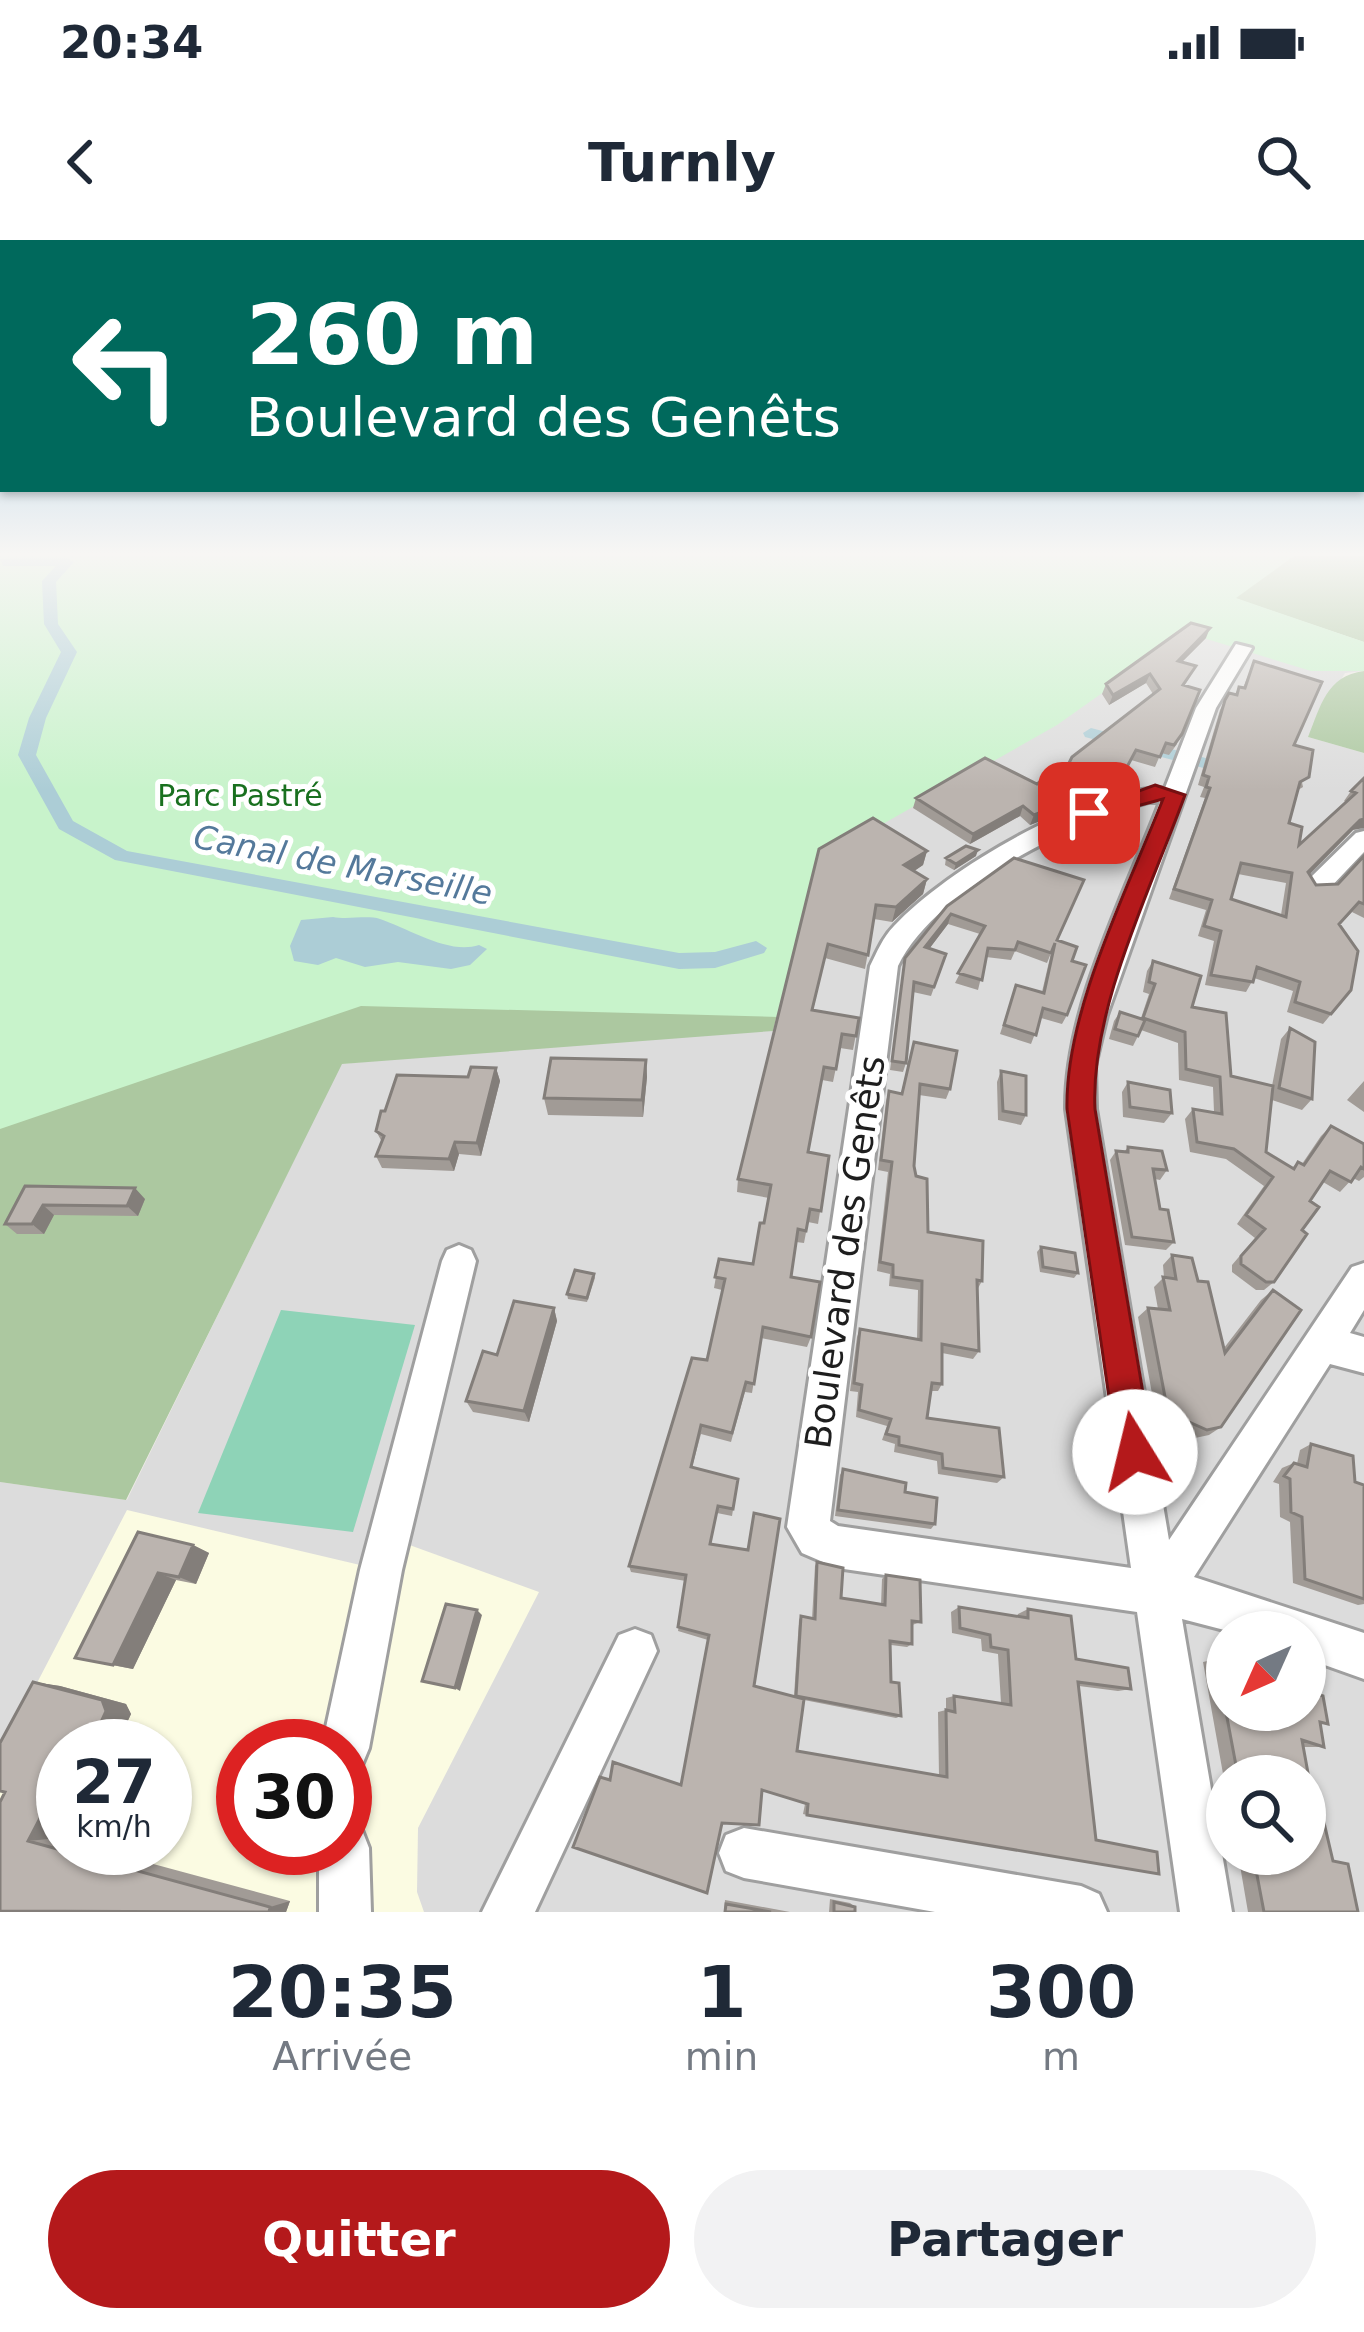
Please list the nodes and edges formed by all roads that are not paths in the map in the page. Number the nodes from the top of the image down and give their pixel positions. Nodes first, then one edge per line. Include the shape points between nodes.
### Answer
1 (1244, 648) dead end
2 (1174, 795) junction
3 (1364, 838) edge
4 (1318, 885) edge
5 (459, 1261) dead end
6 (1364, 1279) edge
7 (1324, 1344) junction
8 (1364, 1355) edge
9 (1160, 1593) junction
10 (1235, 1611) edge
11 (1326, 1643) edge
12 (634, 1651) dead end
13 (1364, 1656) edge
14 (351, 1719) edge
15 (744, 1853) dead end
16 (344, 1875) edge
17 (345, 1912) edge
18 (508, 1912) edge
19 (1081, 1912) edge
20 (1206, 1912) edge

1 - 2 street via 1206,708
2 - 9 street via 1079,1066
2 - 9 street, Boulevard des Genêts via 1155,791 1060,828 942,901 899,937 884,966 808,1526 837,1547
3 - 4 street
5 - 14 street
6 - 7 street
7 - 8 street
7 - 9 street
9 - 10 street
9 - 20 street
11 - 13 street
12 - 18 street
15 - 19 street
16 - 17 street

